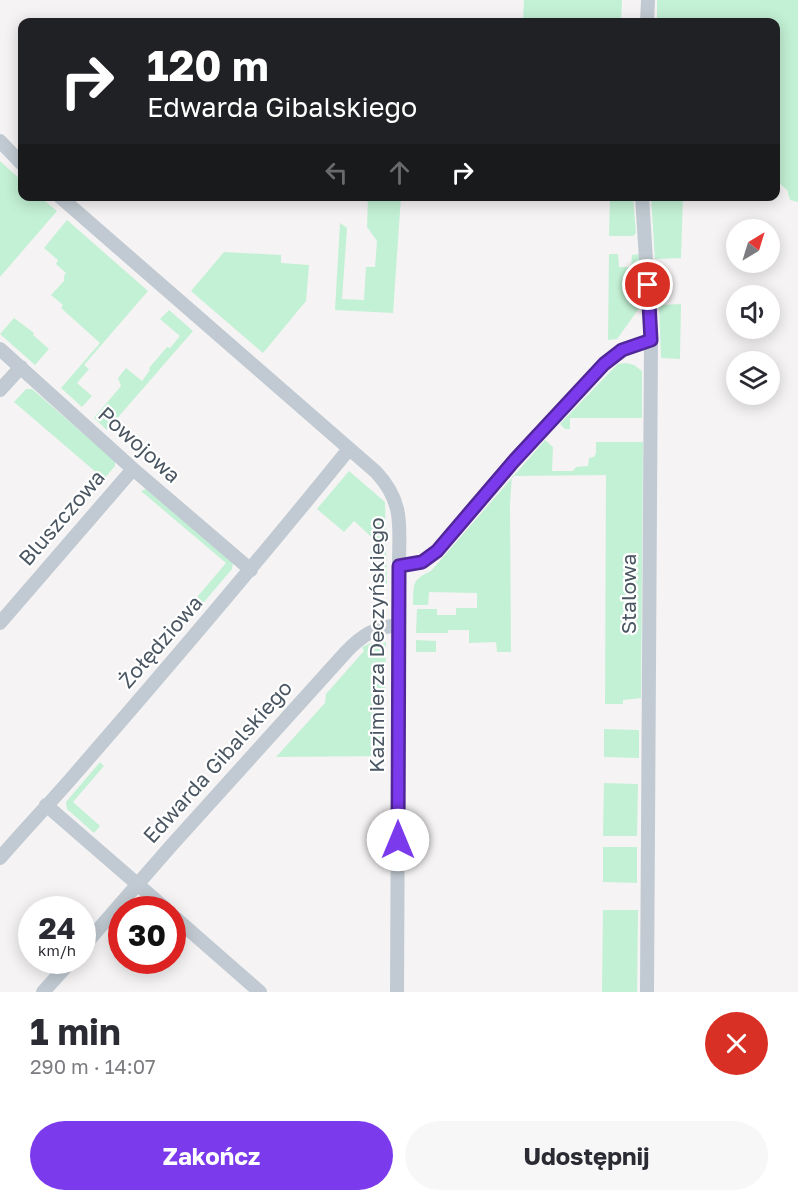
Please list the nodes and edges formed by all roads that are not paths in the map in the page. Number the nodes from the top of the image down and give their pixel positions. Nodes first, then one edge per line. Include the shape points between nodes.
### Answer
1 (648, 0) edge
2 (647, 18) edge
3 (0, 141) edge
4 (18, 160) edge
5 (65, 201) edge
6 (642, 201) edge
7 (651, 340) junction
8 (0, 350) edge
9 (21, 367) junction
10 (0, 390) edge
11 (349, 449) junction
12 (133, 469) junction
13 (399, 566) junction
14 (251, 570) junction
15 (0, 623) edge
16 (399, 625) junction
17 (46, 805) junction
18 (0, 858) edge
19 (138, 884) junction
20 (151, 896) edge
21 (186, 927) edge
22 (96, 932) edge
23 (60, 974) edge
24 (44, 992) edge
25 (260, 992) edge
26 (397, 992) edge
27 (646, 992) edge

1 - 2 street
3 - 4 street
5 - 11 street, Kazimierza Deczyńskiego
6 - 7 street, Stalowa
7 - 13 street via 622,350 604,364 437,551 422,562
7 - 27 street, Stalowa
8 - 9 street, Powojowa
9 - 10 street
9 - 12 street, Powojowa
11 - 13 street, Kazimierza Deczyńskiego via 382,479 396,500
11 - 14 street, Żołędziowa
12 - 14 street, Powojowa
12 - 15 street, Bluszczowa
13 - 16 street, Kazimierza Deczyńskiego
14 - 17 street, Żołędziowa
16 - 19 street, Edwarda Gibalskiego via 378,628 358,639
16 - 26 street, Kazimierza Deczyńskiego
17 - 18 street, Żołędziowa
17 - 19 street
19 - 20 street
19 - 22 street, Edwarda Gibalskiego
21 - 25 street
23 - 24 street

